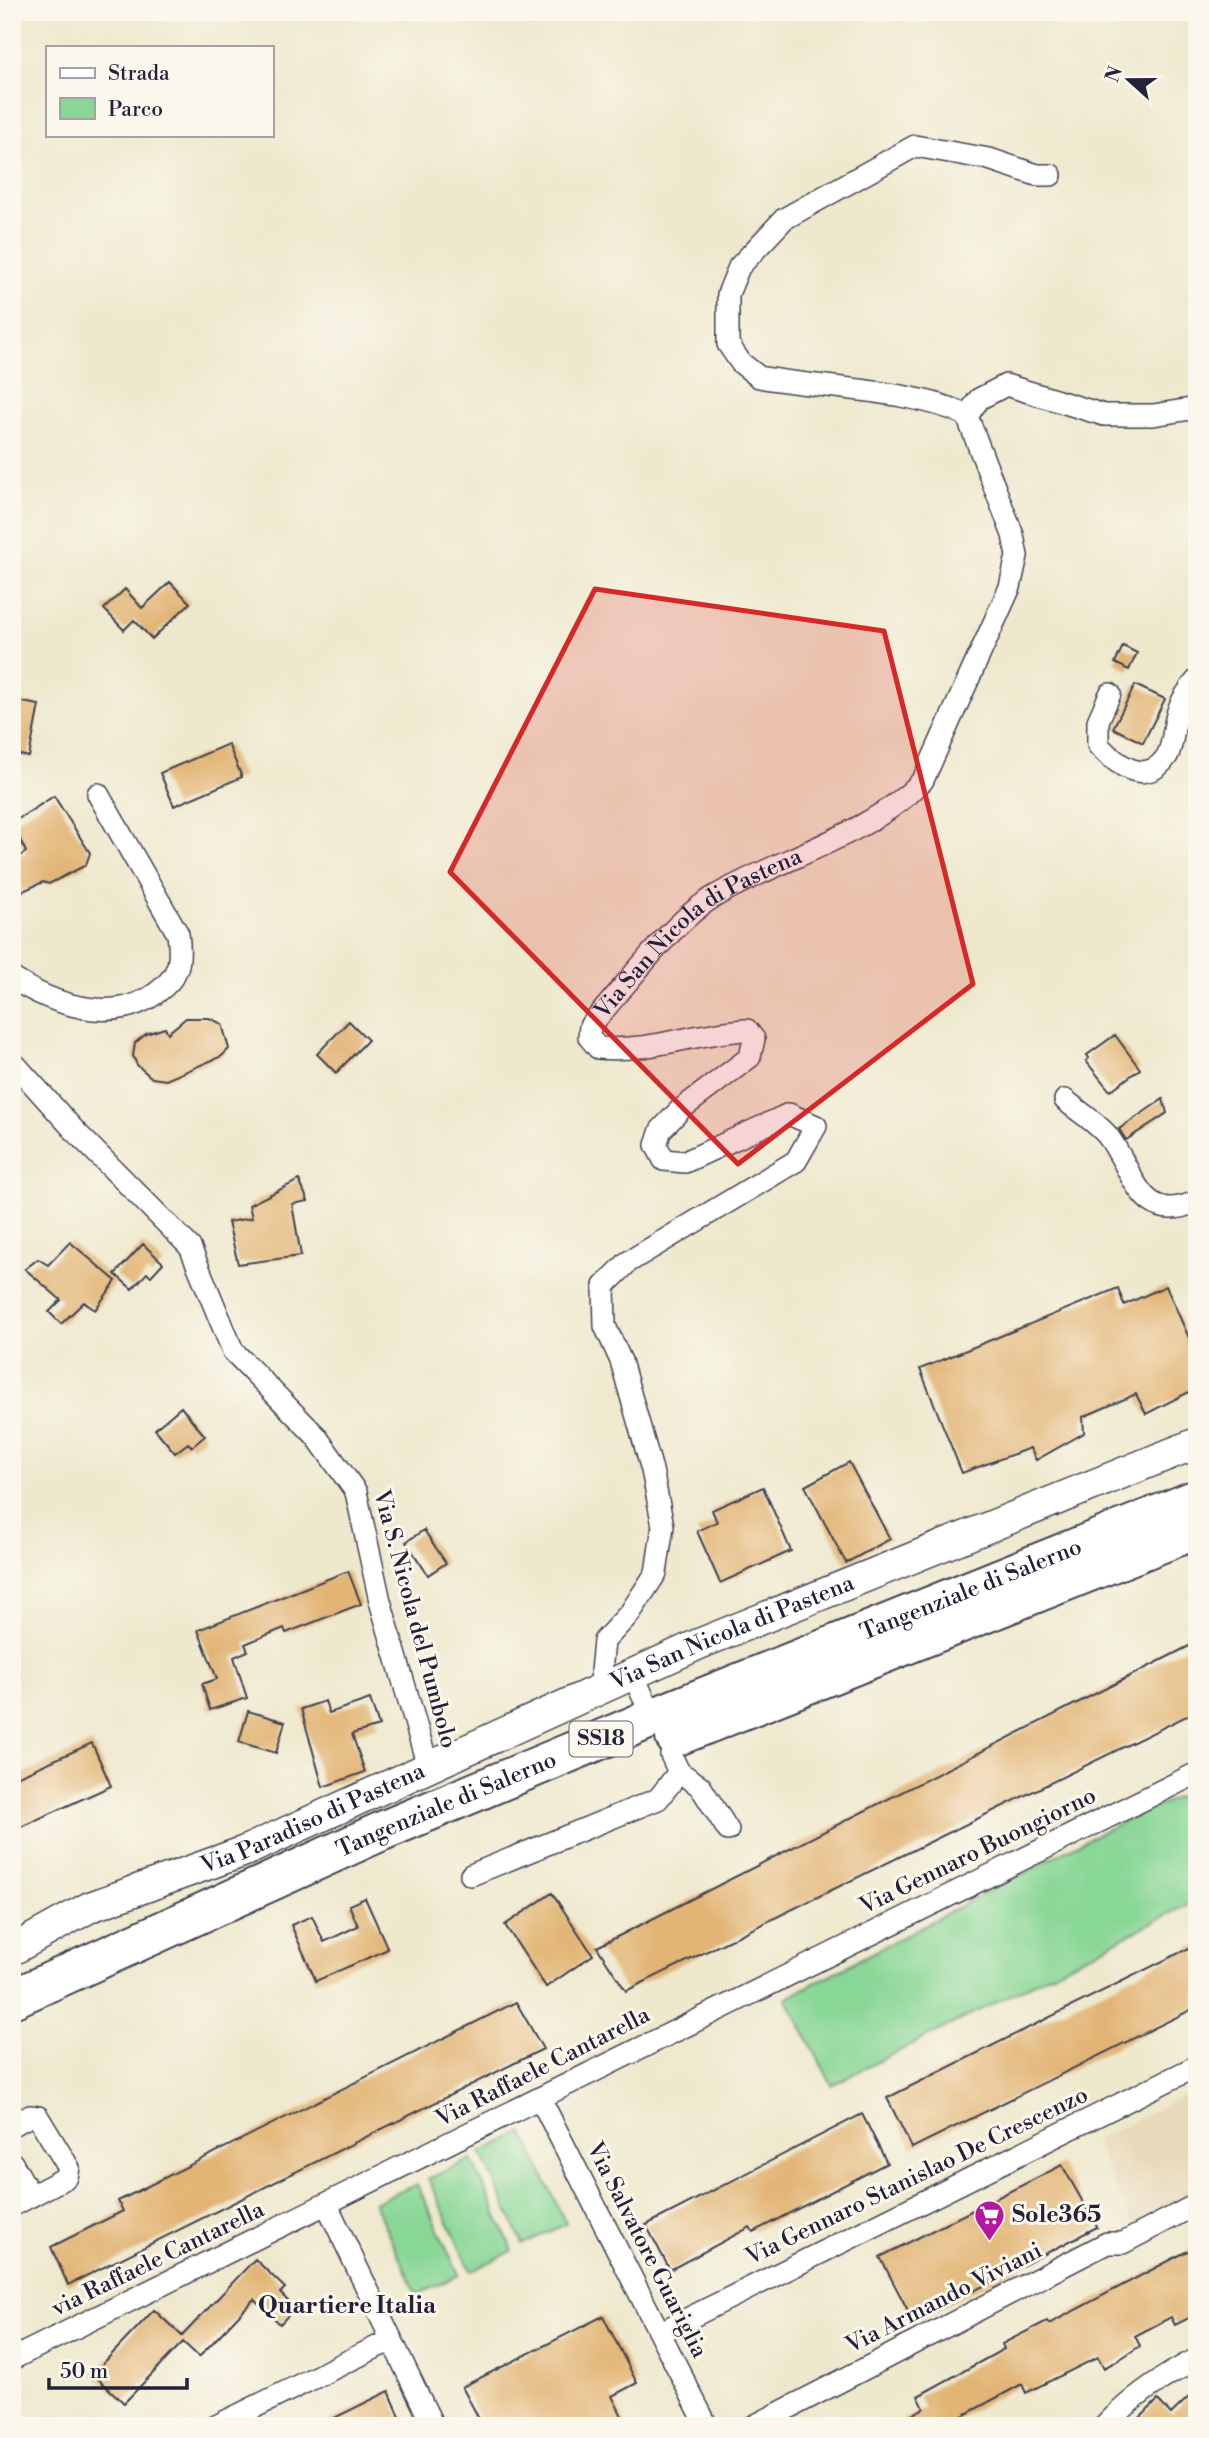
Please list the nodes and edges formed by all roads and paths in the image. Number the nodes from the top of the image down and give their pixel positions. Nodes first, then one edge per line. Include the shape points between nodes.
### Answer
1 (1051, 175) dead end
2 (1197, 408) edge
3 (967, 416) junction
4 (1197, 680) edge
5 (1110, 694) dead end
6 (98, 794) dead end
7 (12, 978) edge
8 (12, 1061) edge
9 (1065, 1100) dead end
10 (1197, 1201) edge
11 (1197, 1443) edge
12 (1197, 1499) edge
13 (1197, 1529) edge
14 (622, 1677) junction
15 (647, 1705) dead end
16 (429, 1770) junction
17 (1197, 1773) edge
18 (728, 1830) dead end
19 (471, 1875) dead end
20 (12, 1950) edge
21 (783, 1975) joint
22 (12, 1998) edge
23 (12, 2026) edge
24 (1197, 2066) edge
25 (540, 2098) junction
26 (12, 2125) edge
27 (12, 2163) edge
28 (22, 2201) edge
29 (1197, 2204) edge
30 (327, 2205) junction
31 (661, 2332) junction
32 (391, 2340) junction
33 (1197, 2358) edge
34 (12, 2359) edge
35 (216, 2426) edge
36 (433, 2426) edge
37 (707, 2426) edge
38 (754, 2426) edge
39 (1105, 2426) edge

1 - 3 street via 915,146 784,219 739,267 727,294 727,344 759,377 905,398
2 - 3 street via 1153,415 1104,415 1006,385 979,399
3 - 14 street, Via San Nicola di Pastena via 1017,556 1010,587 923,780 905,799 871,820 712,898 683,919 590,1026 589,1037 597,1048 625,1051 727,1031 747,1030 754,1039 750,1057 661,1130 656,1145 664,1160 685,1162 789,1114 816,1126 796,1161 628,1262 604,1286 605,1326 621,1361 663,1526 656,1573 630,1613 604,1641 601,1672
4 - 5 street via 1185,694 1167,756 1142,772 1116,764 1098,745 1098,721
6 - 7 street via 178,934 181,954 172,982 147,1000 122,1008 90,1009 34,992
8 - 16 street, Via S. Nicola del Pumbolo via 190,1248 233,1351 316,1436 356,1492 380,1601
9 - 10 street via 1106,1134 1143,1197 1154,1205 1172,1208
11 - 14 street, Via San Nicola di Pastena
12 - 22 highway, Tangenziale di Salerno / SS18 via 382,1831
13 - 23 highway, Tangenziale di Salerno / SS18 via 533,1795
14 - 15 street
14 - 16 street, Via Paradiso di Pastena
16 - 20 street, Via Paradiso di Pastena via 245,1851 90,1907
17 - 21 street, Via Gennaro Buongiorno
18 - 19 street via 700,1786 675,1763 658,1799
21 - 25 street, Via Raffaele Cantarella
24 - 31 street, Via Gennaro Stanislao De Crescenzo
25 - 30 street, Via Raffaele Cantarella
25 - 31 street, Via Salvatore Guariglia
26 - 28 street via 38,2117 69,2168 67,2177
27 - 28 street
29 - 38 street, Via Armando Viviani via 1123,2242 1107,2243
30 - 32 street
30 - 34 street, via Raffaele Cantarella
31 - 37 street, Via Salvatore Guariglia
32 - 35 street
32 - 36 street
33 - 39 street via 1137,2397

